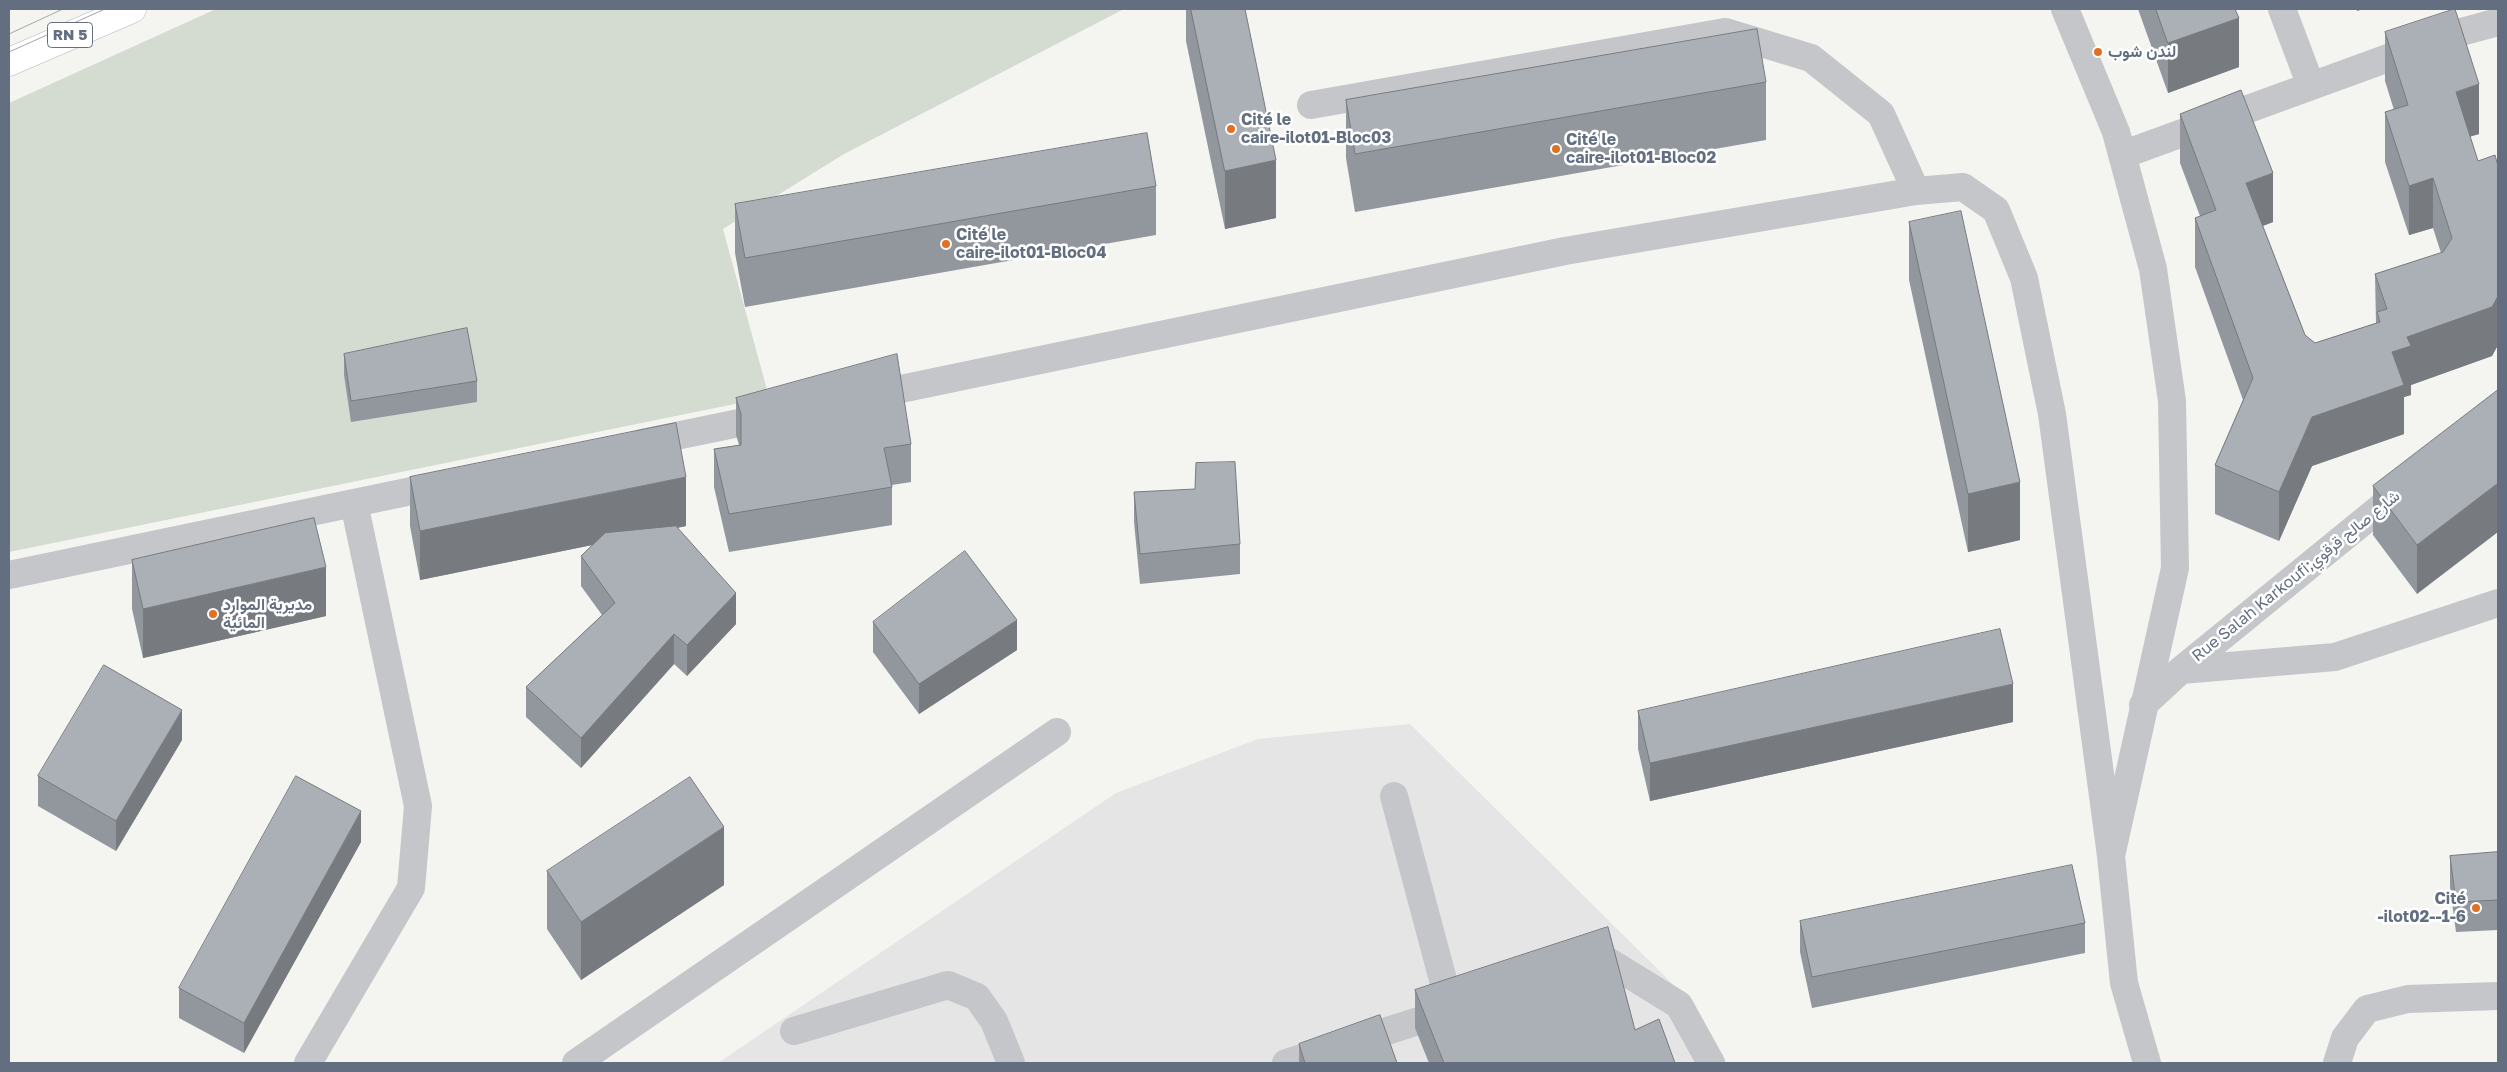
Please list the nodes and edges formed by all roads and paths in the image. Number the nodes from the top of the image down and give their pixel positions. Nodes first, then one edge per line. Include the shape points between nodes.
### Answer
1 (132, 9) edge
2 (2065, 9) edge
3 (2282, 9) edge
4 (2493, 9) edge
5 (2498, 23) edge
6 (9, 62) edge
7 (2311, 86) junction
8 (1311, 105) dead end
9 (2122, 155) junction
10 (1916, 192) junction
11 (838, 402) edge
12 (799, 410) edge
13 (615, 449) edge
14 (2421, 475) edge
15 (470, 479) edge
16 (354, 504) junction
17 (9, 575) edge
18 (2498, 603) edge
19 (2181, 670) junction
20 (2143, 705) junction
21 (1057, 732) dead end
22 (1394, 796) dead end
23 (2111, 856) junction
24 (1560, 974) edge
25 (2498, 996) edge
26 (1478, 1001) edge
27 (1451, 1010) junction
28 (794, 1031) dead end
29 (308, 1063) edge
30 (576, 1063) edge
31 (1011, 1063) edge
32 (1286, 1063) edge
33 (1711, 1063) edge
34 (2146, 1063) edge
35 (2338, 1063) edge

1 - 6 main road, RN 5
2 - 9 street via 2116,132
3 - 7 street
4 - 5 street
5 - 7 street via 2454,34
7 - 9 street
8 - 10 street via 1725,32 1811,58 1881,114
9 - 20 street via 2153,269 2172,401 2175,568
10 - 11 street via 1565,251
10 - 23 street via 1963,187 1996,210 2024,278 2052,414
12 - 13 street
14 - 19 street, Rue Salah Karkoufi;شارع صالح قرقوي
15 - 16 street
16 - 17 street
16 - 29 street via 418,806 411,888
18 - 19 street via 2335,657
19 - 20 street, Rue Salah Karkoufi;شارع صالح قرقوي
20 - 23 street
21 - 30 street
22 - 27 street
23 - 34 street via 2124,983
24 - 33 street via 1606,960 1678,1005
25 - 35 street via 2408,999 2367,1009 2345,1038
26 - 27 street
27 - 32 street
28 - 31 street via 948,985 977,997 994,1021

